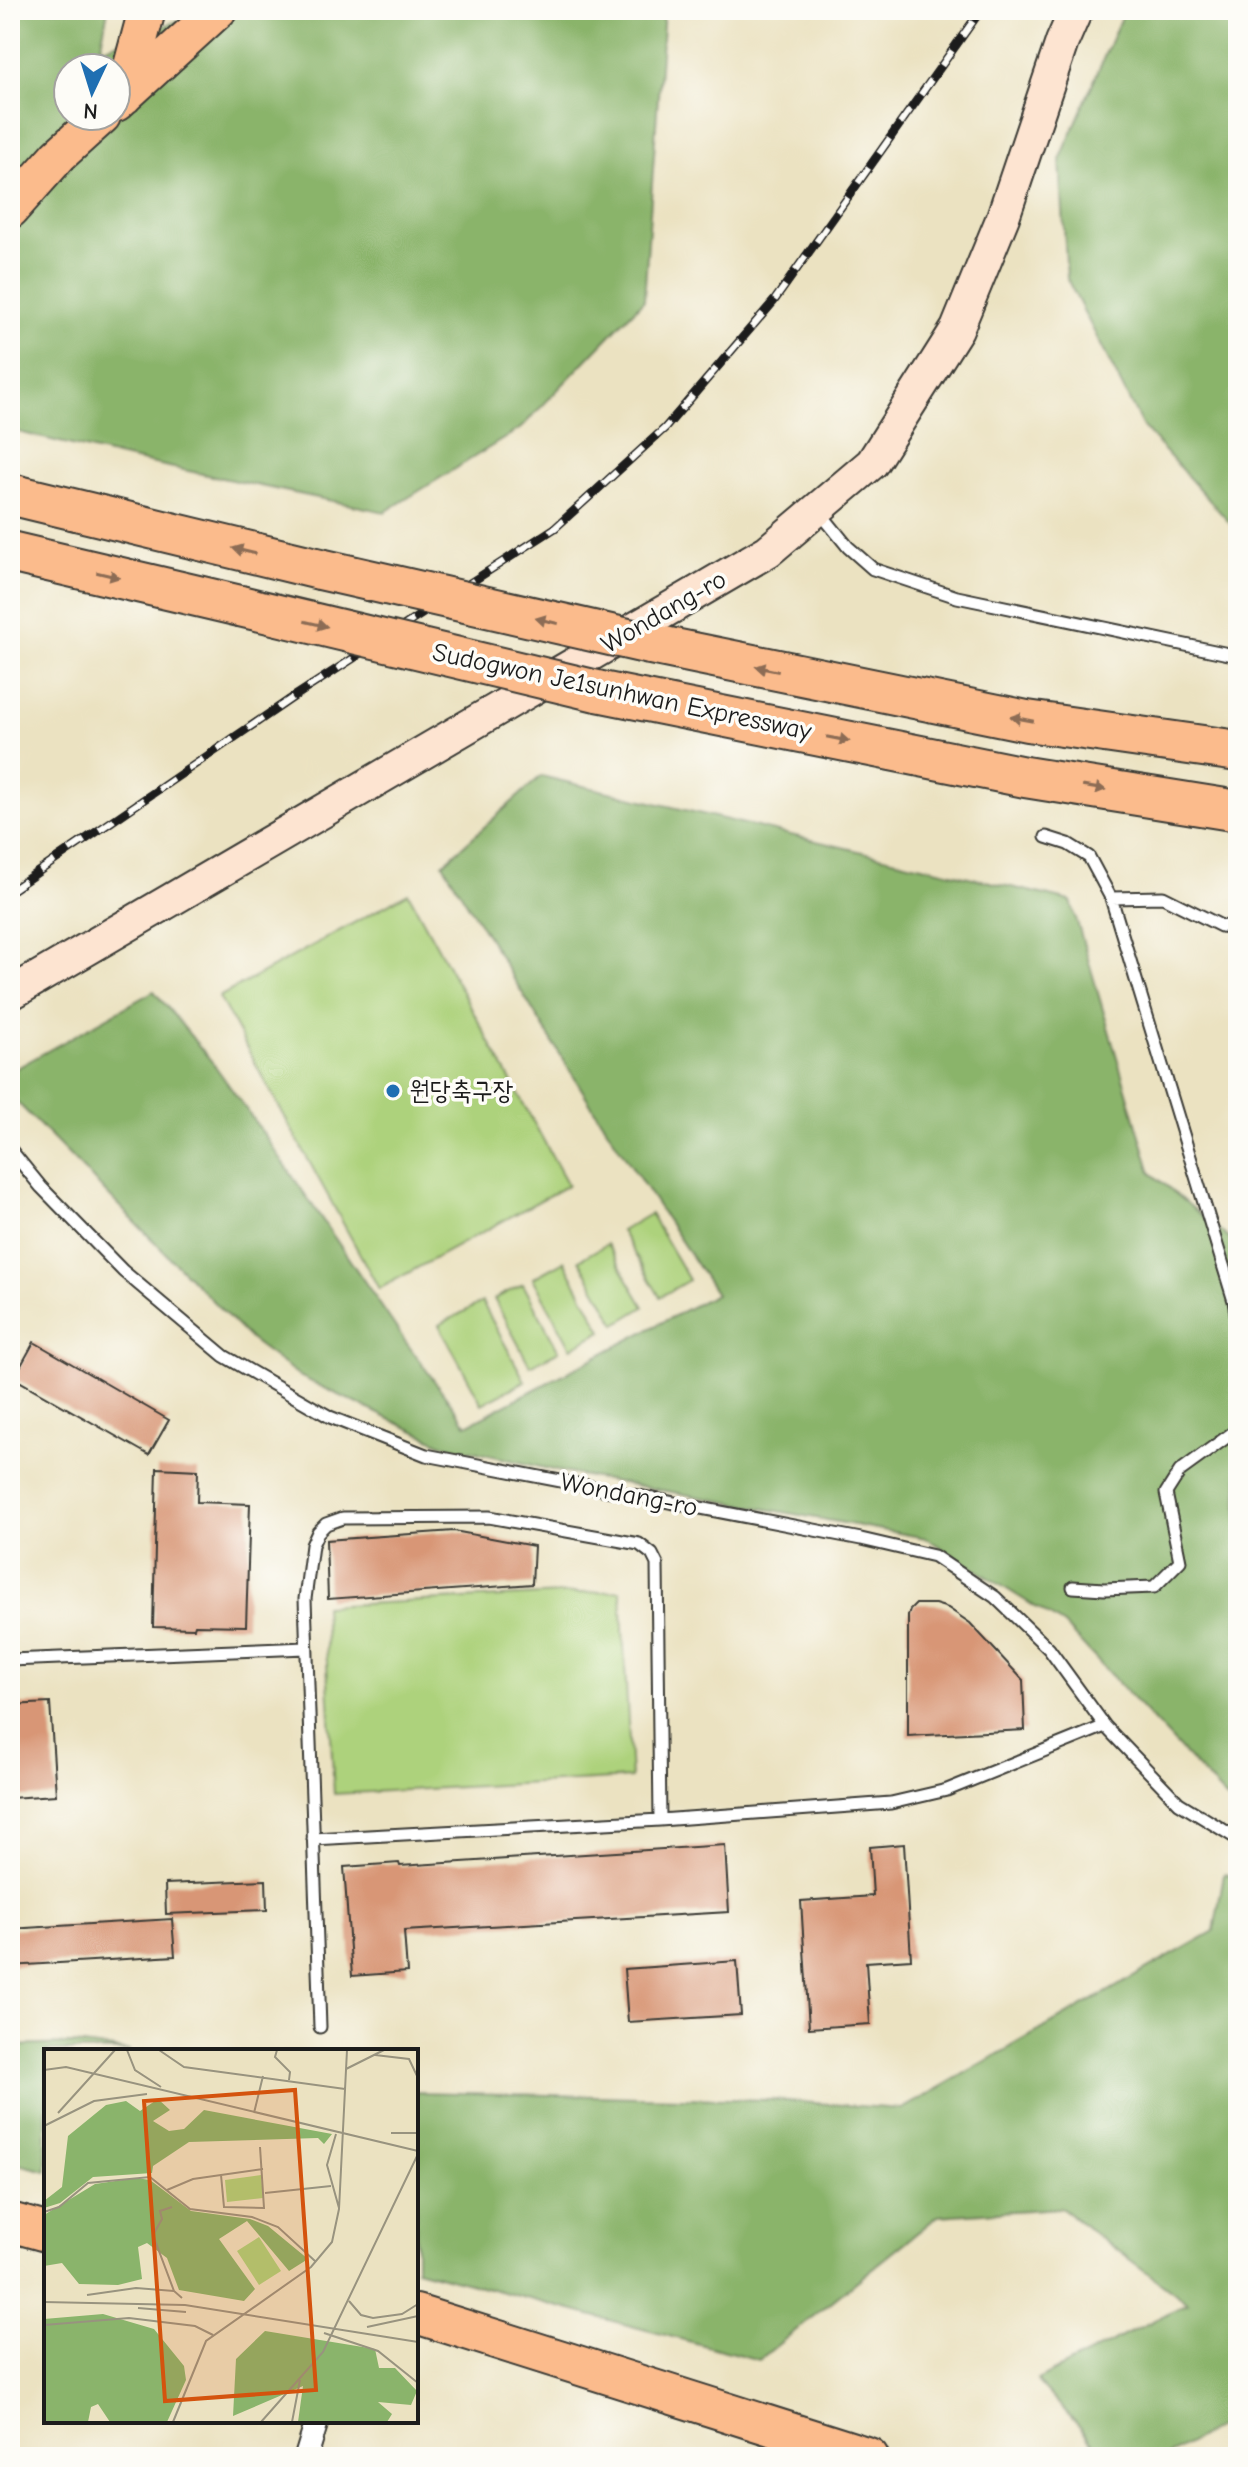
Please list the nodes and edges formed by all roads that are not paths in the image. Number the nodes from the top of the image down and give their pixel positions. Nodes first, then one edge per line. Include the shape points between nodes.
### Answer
1 (147, 10) edge
2 (189, 10) edge
3 (218, 10) edge
4 (1076, 10) edge
5 (132, 52) edge
6 (132, 75) edge
7 (132, 80) edge
8 (56, 132) edge
9 (80, 132) edge
10 (10, 180) edge
11 (10, 210) edge
12 (26, 498) edge
13 (818, 509) junction
14 (21, 555) edge
15 (1238, 656) edge
16 (1238, 751) edge
17 (1238, 811) edge
18 (1046, 837) dead end
19 (1111, 898) junction
20 (1238, 928) edge
21 (10, 994) edge
22 (10, 1149) edge
23 (1238, 1325) edge
24 (1238, 1429) edge
25 (1073, 1587) dead end
26 (306, 1648) junction
27 (10, 1660) edge
28 (1105, 1726) junction
29 (660, 1820) junction
30 (313, 1839) junction
31 (1238, 1839) edge
32 (320, 2027) dead end
33 (10, 2199) edge
34 (44, 2208) edge
35 (10, 2222) edge
36 (44, 2231) edge
37 (418, 2315) edge
38 (418, 2340) edge
39 (316, 2423) edge
40 (816, 2452) edge
41 (306, 2457) edge
42 (869, 2457) edge
43 (889, 2457) edge

1 - 5 main road
2 - 6 main road
3 - 7 main road
4 - 13 main road, Wondang-ro via 957,329 872,463
8 - 10 main road
9 - 11 main road
16 -> 12 highway, Sudogwon Je1sunhwan Expressway, bridge via 1027,721 650,644
13 - 15 lane via 873,569 957,597
13 - 21 main road, Wondang-ro via 768,551
14 -> 17 highway, Sudogwon Je1sunhwan Expressway, bridge via 597,691 1025,777
18 - 19 lane via 1089,857
19 - 20 lane via 1163,897 1221,926
19 - 23 lane
22 - 28 lane, Wondang-ro via 123,1271 224,1356 330,1417 426,1455 934,1556 995,1597 1049,1649
24 - 25 lane via 1180,1471 1166,1493 1180,1561 1154,1587
26 - 27 lane
26 - 29 lane via 312,1545 326,1524 343,1518 489,1517 639,1544 657,1564
26 - 30 lane
28 - 29 lane via 947,1790 891,1803
28 - 31 lane, Wondang-ro via 1179,1803
29 - 30 lane
30 - 32 lane
33 - 34 highway
35 - 36 highway
37 - 40 highway
38 - 40 highway
39 - 41 street
40 - 42 highway
40 - 43 highway

